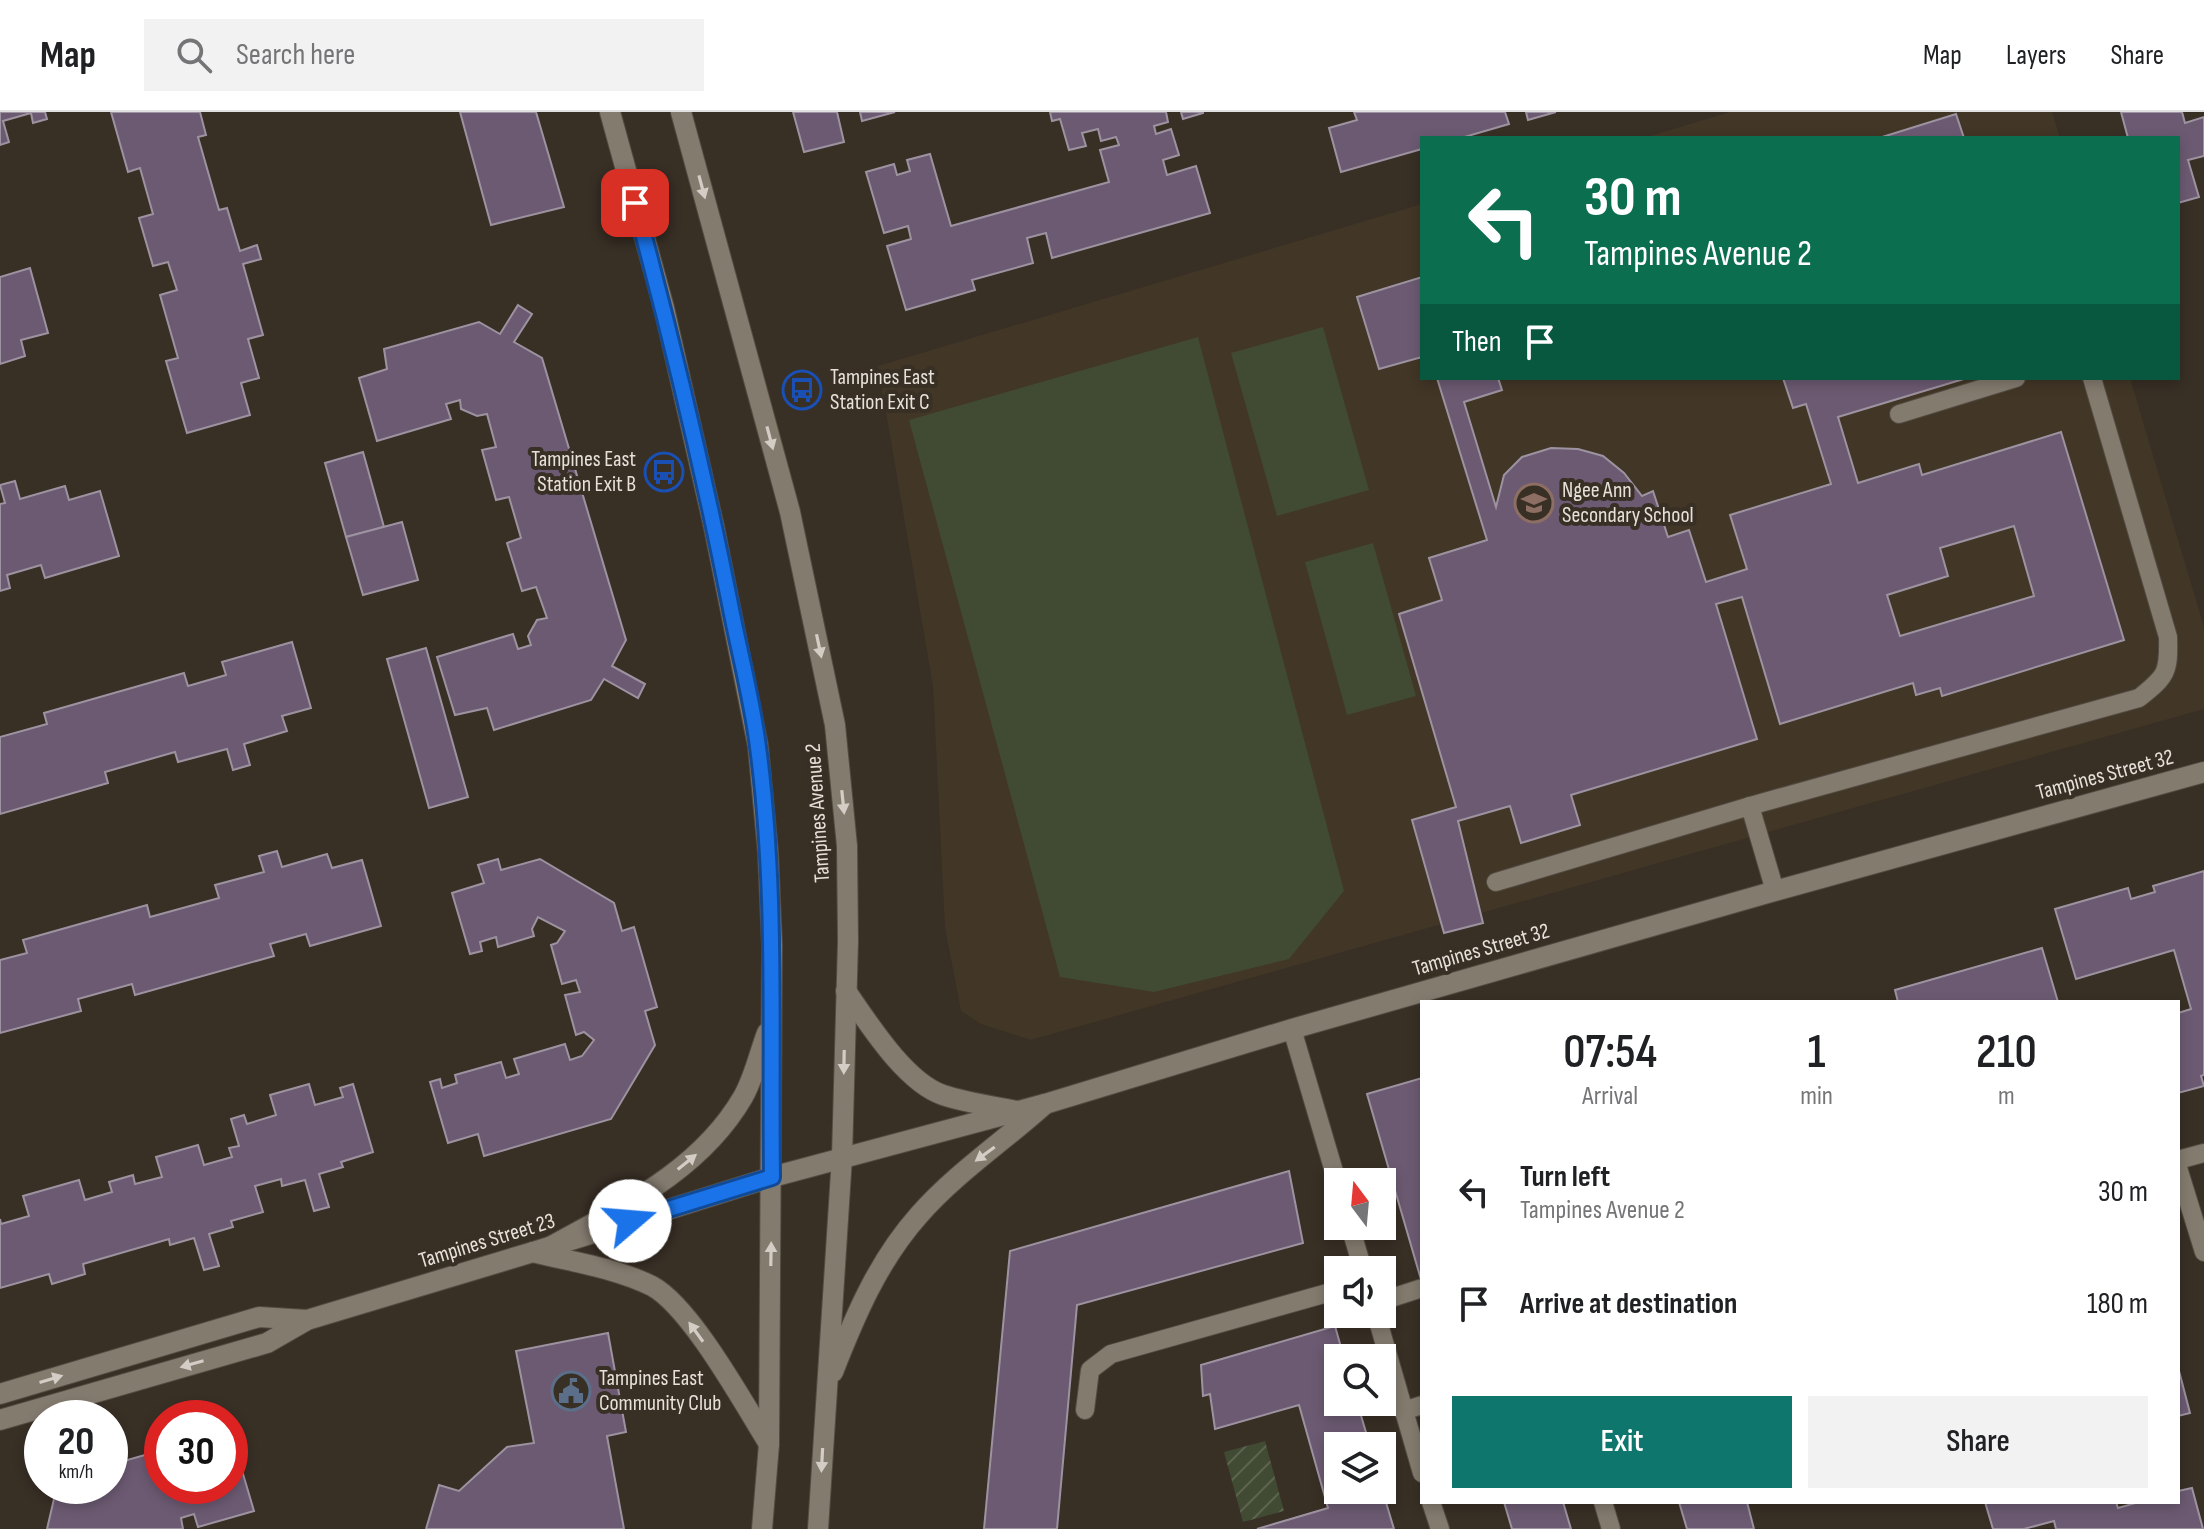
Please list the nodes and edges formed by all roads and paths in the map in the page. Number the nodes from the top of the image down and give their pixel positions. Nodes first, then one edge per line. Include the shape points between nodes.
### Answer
1 (610, 112) edge
2 (681, 112) edge
3 (2010, 380) edge
4 (2093, 380) edge
5 (1899, 414) dead end
6 (2204, 772) edge
7 (1750, 806) junction
8 (1496, 882) dead end
9 (1775, 891) junction
10 (846, 991) junction
11 (772, 1021) junction
12 (1292, 1029) junction
13 (1045, 1104) junction
14 (1017, 1111) junction
15 (2204, 1153) edge
16 (842, 1157) junction
17 (2180, 1159) edge
18 (1333, 1168) edge
19 (2180, 1174) edge
20 (772, 1177) junction
21 (542, 1250) junction
22 (2204, 1252) edge
23 (1420, 1289) edge
24 (1324, 1294) edge
25 (1396, 1296) edge
26 (307, 1320) junction
27 (1380, 1328) edge
28 (103, 1363) junction
29 (110, 1388) junction
30 (826, 1391) junction
31 (0, 1394) edge
32 (1420, 1406) edge
33 (1085, 1410) dead end
34 (1403, 1411) junction
35 (0, 1420) edge
36 (769, 1444) junction
37 (1420, 1466) edge
38 (1432, 1504) edge
39 (1604, 1504) edge
40 (762, 1529) edge
41 (818, 1529) edge
42 (1440, 1529) edge
43 (1611, 1529) edge

1 - 11 main road via 664,308 758,746 768,852
2 -> 10 main road, Tampines Avenue 2 via 790,512 835,725 847,846
3 - 5 lane
4 - 7 lane via 2168,637 2169,666 2156,685 2139,698
6 - 9 main road, Tampines Street 32
7 - 8 lane
7 - 9 lane
9 - 12 main road, Tampines Street 32
10 - 14 main road via 910,1073 941,1095
10 -> 16 main road, Tampines Avenue 2
11 - 20 main road
21 -> 11 main road via 649,1193 710,1143 744,1095
12 - 13 main road, Tampines Street 32
12 - 18 lane
13 - 14 main road, Tampines Street 32
13 -> 30 main road via 920,1214 858,1310
14 - 16 main road, Tampines Street 32
15 - 17 lane
16 - 20 main road, Tampines Street 32
16 - 30 main road, Tampines Avenue 2
19 - 22 lane
20 - 21 main road, Tampines Street 23
36 -> 20 main road
21 - 26 main road, Tampines Street 23
36 -> 21 main road via 706,1345 681,1311 654,1287
23 - 25 lane
24 - 33 lane via 1111,1354 1090,1370
26 - 28 main road, Tampines Street 23 via 259,1317
26 -> 29 main road, Tampines Street 23 via 267,1343
27 - 34 lane
28 - 29 main road
31 -> 28 main road, Tampines Street 23
29 - 35 main road, Tampines Street 23
30 -> 41 main road, Tampines Avenue 2
32 - 34 lane
34 - 37 lane
36 - 40 main road
38 - 42 lane
39 - 43 lane

